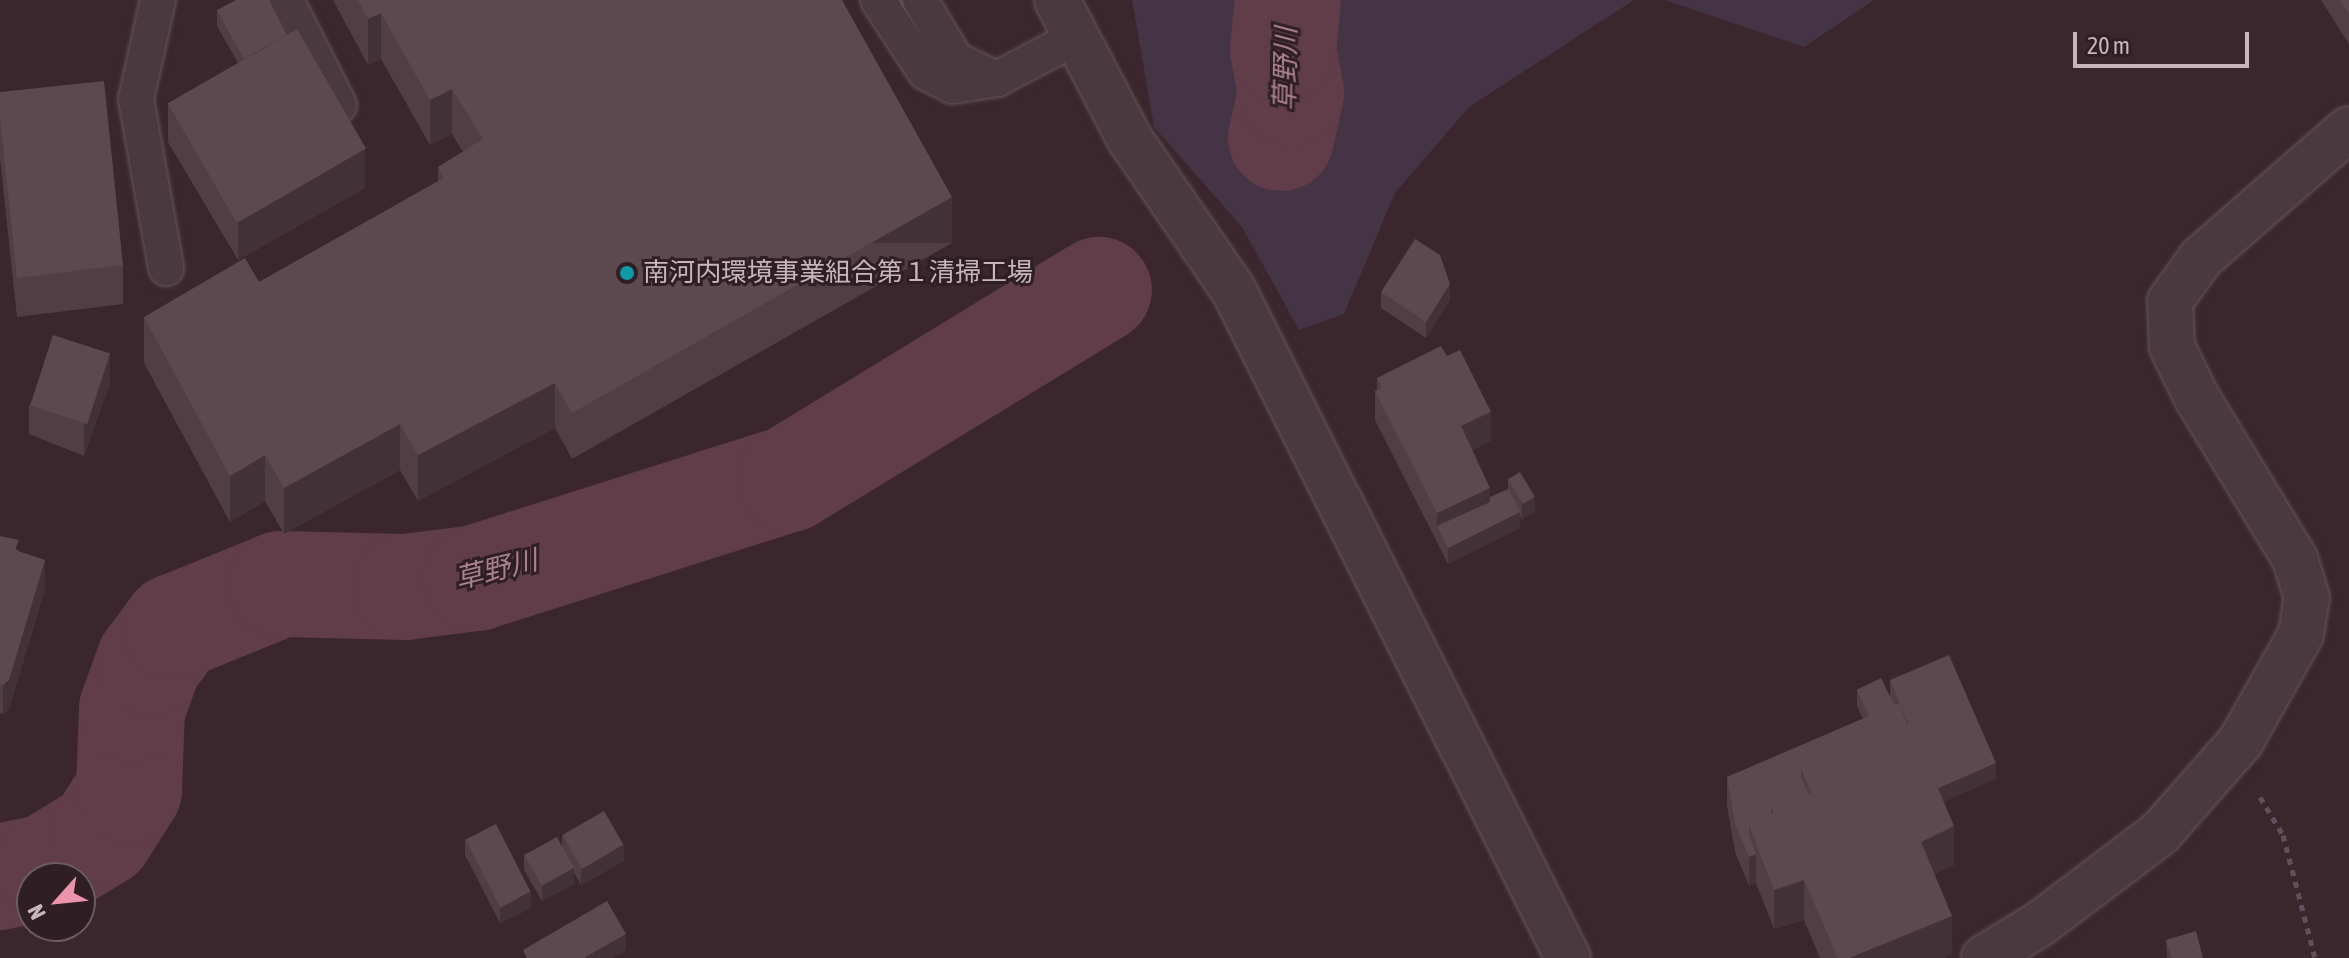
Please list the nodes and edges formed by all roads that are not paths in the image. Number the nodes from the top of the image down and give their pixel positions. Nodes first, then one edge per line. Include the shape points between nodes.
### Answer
1 (158, 0) edge
2 (286, 0) edge
3 (878, 0) edge
4 (920, 0) edge
5 (1067, 19) edge
6 (997, 79) junction
7 (339, 105) edge
8 (2349, 129) edge
9 (166, 268) dead end
10 (1568, 958) edge
11 (1984, 958) edge

1 - 9 lane via 136,99
2 - 7 lane
3 - 6 lane via 925,72 953,86
4 - 6 lane via 956,60
5 - 6 lane
5 - 10 street via 1129,138 1254,328
8 - 11 street via 2201,258 2170,301 2172,347 2197,398 2290,549 2307,598 2301,634 2241,741 2160,833 2041,923

